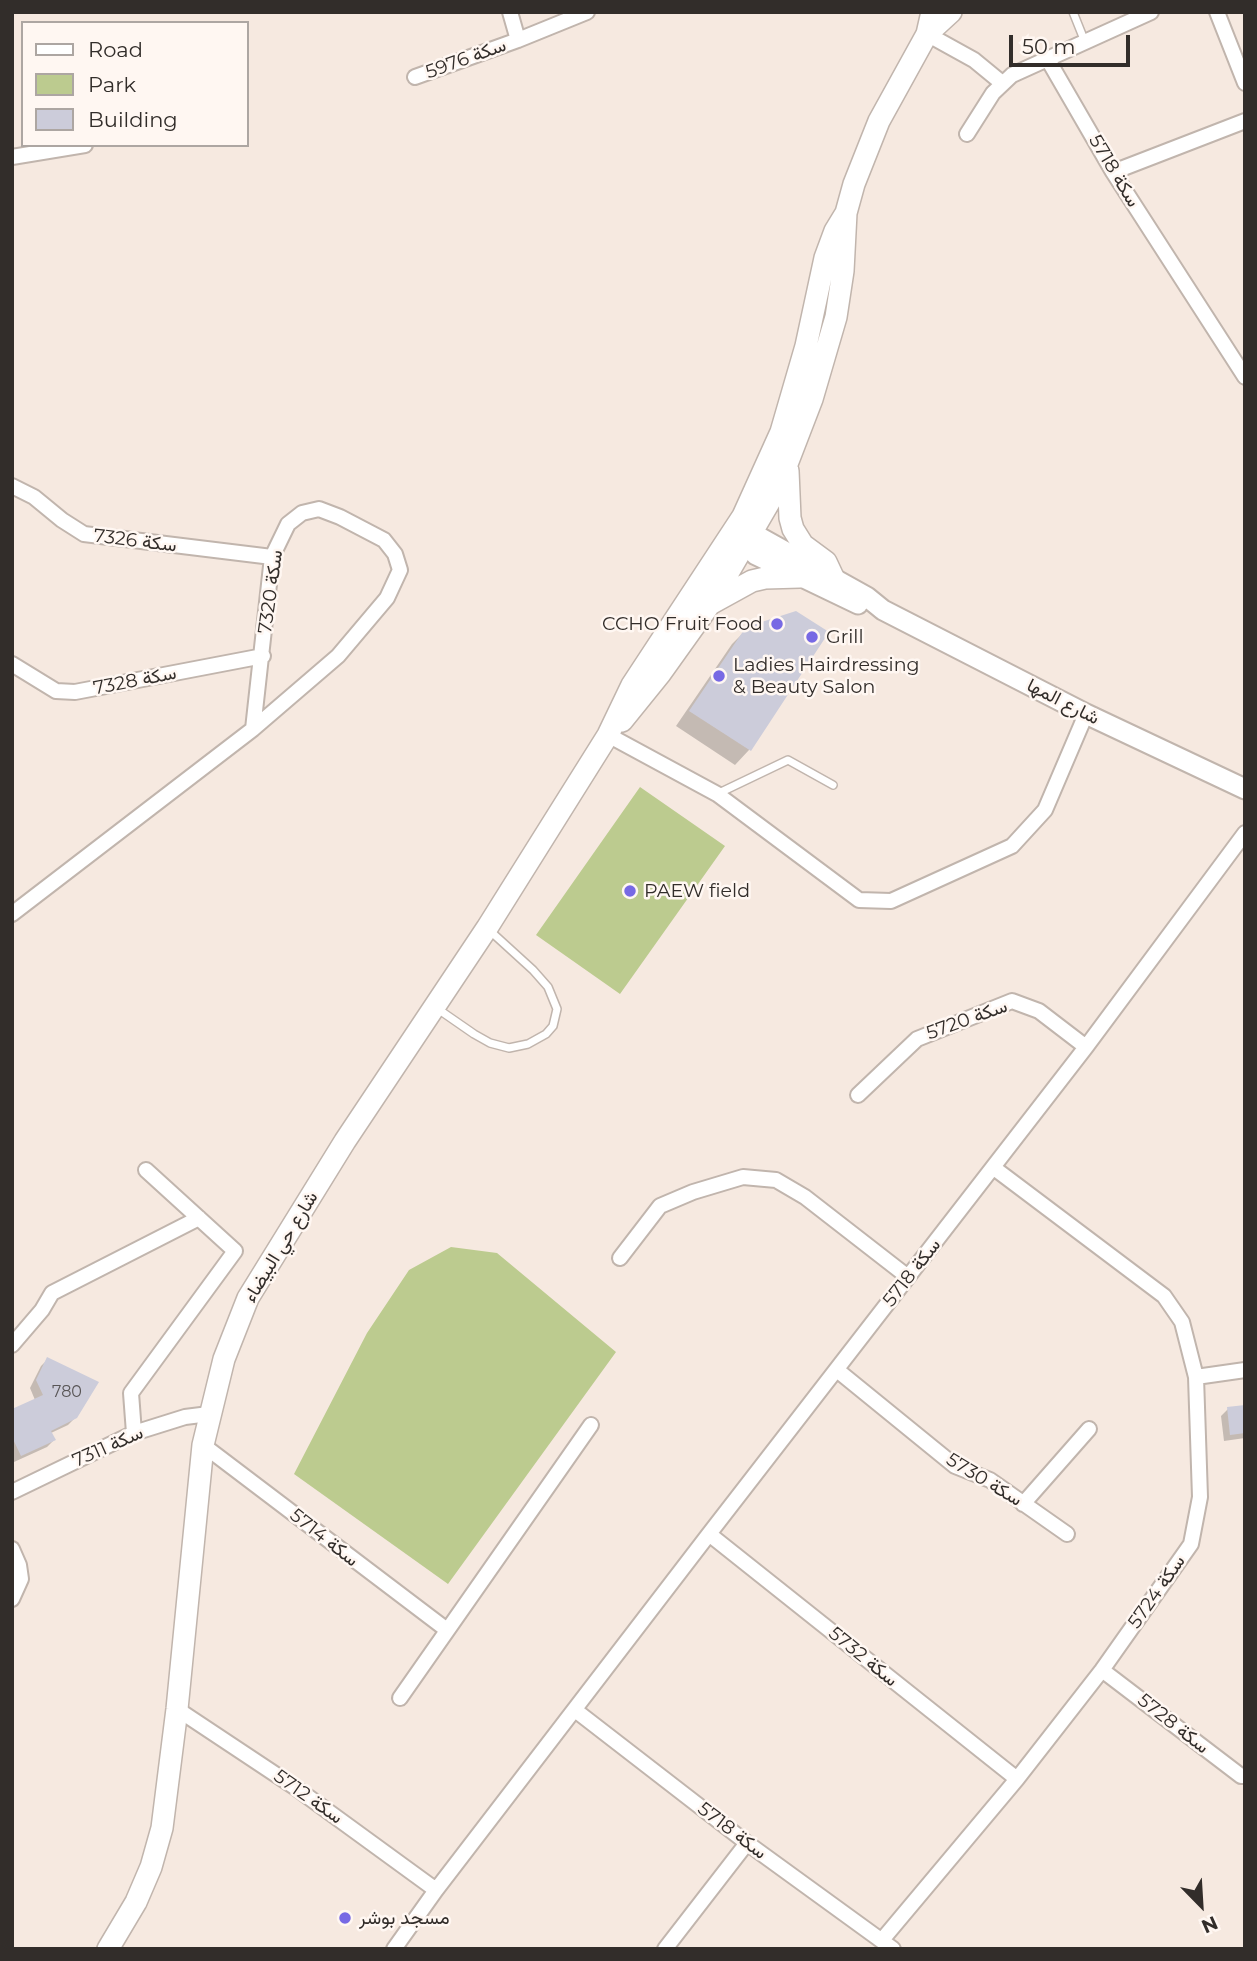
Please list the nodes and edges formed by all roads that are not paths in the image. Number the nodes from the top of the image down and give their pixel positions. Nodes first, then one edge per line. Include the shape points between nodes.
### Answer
1 (510, 12) edge
2 (587, 12) edge
3 (932, 12) edge
4 (950, 12) edge
5 (1073, 12) edge
6 (1151, 12) edge
7 (1217, 12) edge
8 (927, 34) junction
9 (518, 40) junction
10 (1085, 42) junction
11 (1047, 58) junction
12 (415, 77) dead end
13 (1002, 83) junction
14 (1245, 83) edge
15 (1245, 121) edge
16 (967, 134) dead end
17 (73, 147) edge
18 (12, 157) edge
19 (1113, 172) junction
20 (846, 213) junction
21 (1245, 377) edge
22 (787, 464) junction
23 (12, 486) edge
24 (742, 535) junction
25 (272, 557) junction
26 (800, 577) junction
27 (832, 578) junction
28 (709, 604) junction
29 (883, 610) junction
30 (263, 656) junction
31 (12, 664) edge
32 (1086, 714) junction
33 (253, 729) junction
34 (608, 735) junction
35 (833, 785) dead end
36 (1245, 789) edge
37 (717, 794) junction
38 (1245, 833) edge
39 (12, 914) edge
40 (487, 928) junction
41 (435, 1007) junction
42 (1086, 1047) junction
43 (858, 1095) dead end
44 (994, 1168) junction
45 (146, 1170) dead end
46 (199, 1218) junction
47 (620, 1258) dead end
48 (908, 1277) junction
49 (12, 1345) edge
50 (837, 1370) junction
51 (1245, 1370) edge
52 (1196, 1377) junction
53 (209, 1414) junction
54 (591, 1425) dead end
55 (1089, 1429) dead end
56 (134, 1433) junction
57 (202, 1445) junction
58 (12, 1492) edge
59 (1023, 1504) junction
60 (709, 1534) junction
61 (1067, 1534) dead end
62 (12, 1549) edge
63 (12, 1600) edge
64 (446, 1630) junction
65 (1102, 1670) junction
66 (400, 1698) dead end
67 (177, 1709) junction
68 (575, 1710) junction
69 (1245, 1776) edge
70 (1017, 1779) junction
71 (747, 1843) junction
72 (436, 1890) junction
73 (887, 1944) edge
74 (108, 1949) edge
75 (394, 1949) edge
76 (665, 1949) edge

1 - 9 street, سكة 5976
2 - 9 street, سكة 5976
3 - 8 main road
4 - 8 main road
5 - 10 lane
6 - 10 street
7 - 14 street
8 - 13 street via 974,60
8 - 20 main road via 879,121
9 - 12 street, سكة 5976
10 - 11 street
11 - 13 street
11 - 19 street, سكة 5718
13 - 16 street
15 - 19 street
17 - 18 street
19 - 21 street, سكة 5718
20 - 22 main road via 836,317
20 - 24 main road via 825,258 781,432
22 - 24 main road
22 - 27 main road via 793,529 803,545 826,562
23 - 25 street, سكة 7326 via 84,534
24 - 26 street, شارع المها via 756,555
24 - 27 street, شارع المها via 761,538
24 - 28 main road
24 - 34 main road via 632,685
25 - 30 street, سكة 7320
25 - 33 street, سكة 7320 via 288,524 302,513 319,509 384,540 400,570 387,598 346,647
26 - 28 main road via 752,581
26 - 29 street, شارع المها via 850,602
27 - 29 street, شارع المها
28 - 34 main road via 644,696
29 - 32 street, شارع المها
30 - 31 street, سكة 7328 via 75,692 56,691
30 - 33 street, سكة 7320
32 - 36 street, شارع المها
32 - 37 street via 1045,810 1012,846 891,901 859,900
33 - 39 street, سكة 7320
34 - 37 street
34 - 40 main road, شارع حي البيضاء
35 - 37 lane via 788,760
38 - 42 street, سكة 5718
40 - 41 main road, شارع حي البيضاء
40 - 41 lane via 548,987 557,1009 553,1026 528,1044 509,1048 490,1043
41 - 53 main road, شارع حي البيضاء via 248,1298 223,1359
42 - 43 street, سكة 5720 via 1039,1011 1012,1001 916,1039
42 - 44 street, سكة 5718
44 - 48 street, سكة 5718
44 - 52 street, سكة 5724 via 1164,1296 1182,1322
45 - 46 street
46 - 49 street via 52,1293
46 - 56 street via 234,1251 131,1392
47 - 48 street via 660,1206 743,1177 776,1181 805,1197
48 - 50 street, سكة 5718
50 - 59 street, سكة 5730 via 954,1466 990,1480
50 - 60 street, سكة 5718
51 - 52 street
52 - 65 street, سكة 5724 via 1200,1497 1191,1544
53 - 56 street, سكة 7311
53 - 57 main road, شارع حي البيضاء
54 - 64 street
55 - 59 street
56 - 58 street, سكة 7311
57 - 64 street, سكة 5714
57 - 67 main road, شارع حي البيضاء
59 - 61 street, سكة 5730
60 - 68 street, سكة 5718
60 - 70 street, سكة 5732
62 - 63 street via 21,1580
64 - 66 street
65 - 69 street, سكة 5728
65 - 70 street, سكة 5724
67 - 72 street, سكة 5712 via 296,1787
67 - 74 main road, شارع حي البيضاء via 159,1841 136,1902
68 - 71 street, سكة 5718
68 - 72 street, سكة 5718
70 - 73 street, سكة 5724
71 - 73 street, سكة 5718
71 - 76 street
72 - 75 street, سكة 5718

